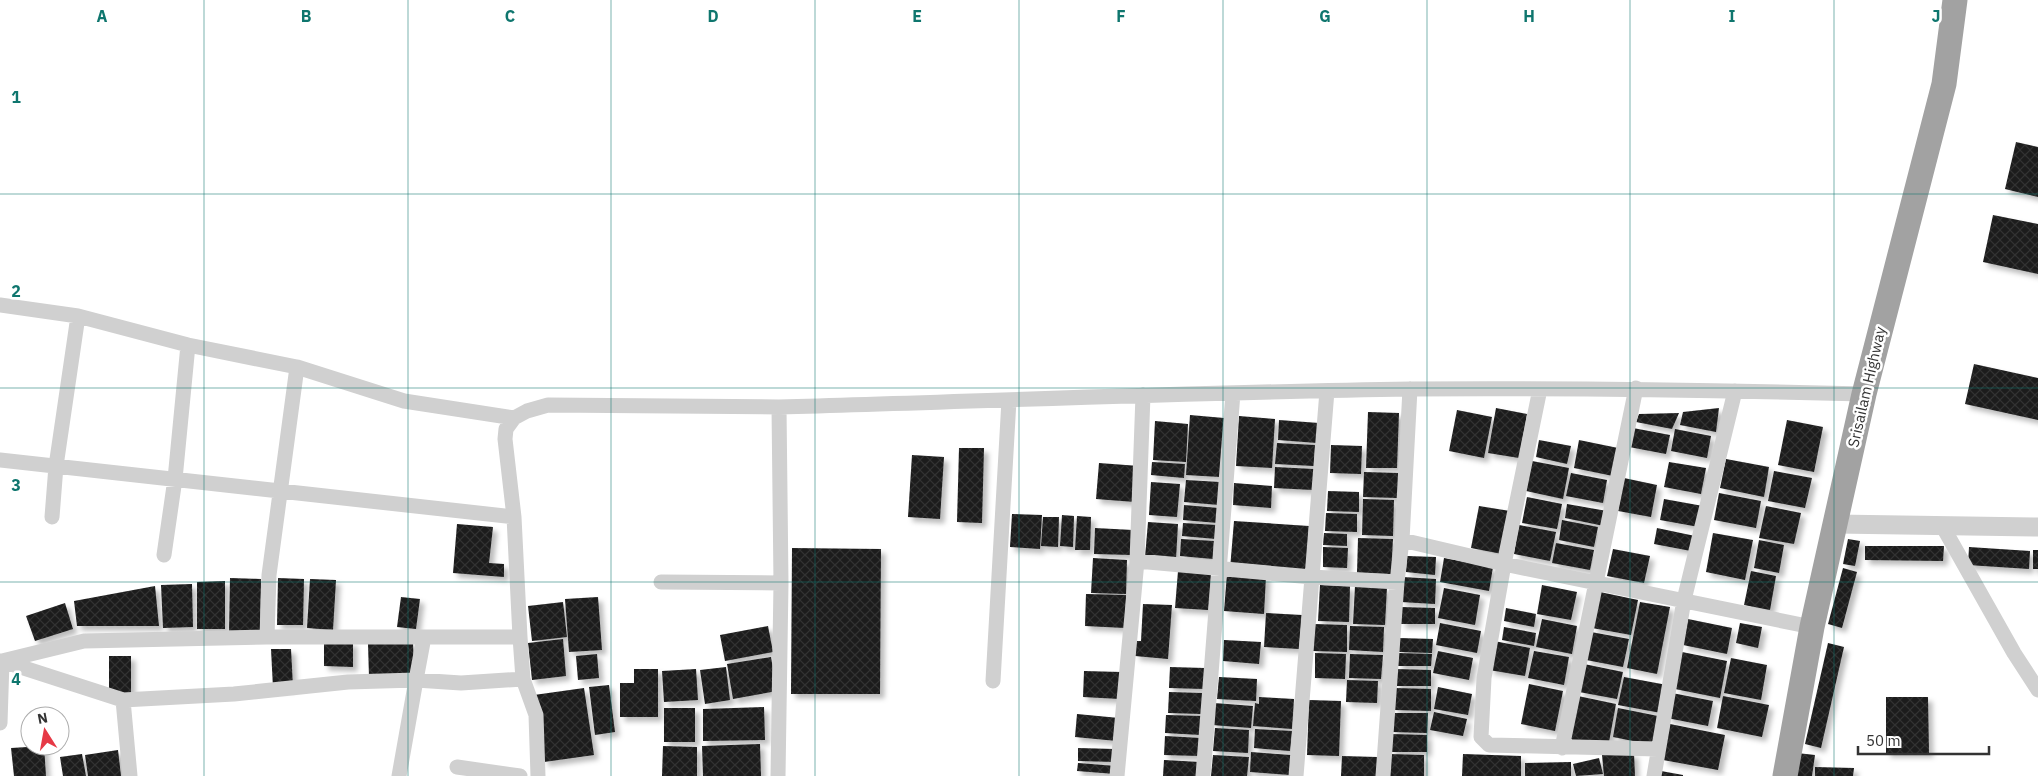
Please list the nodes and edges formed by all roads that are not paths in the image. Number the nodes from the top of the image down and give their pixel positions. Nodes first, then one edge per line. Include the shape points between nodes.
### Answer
1 (1955, 0) edge
2 (0, 306) edge
3 (78, 316) junction
4 (188, 345) junction
5 (297, 367) junction
6 (1636, 388) junction
7 (1410, 389) junction
8 (1540, 389) junction
9 (1735, 391) junction
10 (1327, 392) junction
11 (1233, 393) junction
12 (1864, 394) junction
13 (1143, 396) junction
14 (1009, 400) junction
15 (779, 408) junction
16 (514, 418) junction
17 (0, 460) edge
18 (56, 466) junction
19 (175, 479) junction
20 (281, 491) junction
21 (52, 517) dead end
22 (514, 517) junction
23 (1836, 524) junction
24 (1943, 527) junction
25 (2038, 527) edge
26 (1402, 540) junction
27 (164, 555) dead end
28 (1137, 561) junction
29 (1504, 564) junction
30 (1219, 568) junction
31 (1312, 577) junction
32 (661, 582) dead end
33 (1397, 582) junction
34 (1595, 582) junction
35 (781, 583) junction
36 (1684, 600) junction
37 (1812, 626) junction
38 (267, 637) junction
39 (424, 637) junction
40 (520, 637) junction
41 (1, 661) edge
42 (523, 679) junction
43 (416, 680) junction
44 (993, 682) dead end
45 (2038, 690) edge
46 (123, 700) junction
47 (0, 715) edge
48 (1562, 748) junction
49 (1658, 749) junction
50 (457, 767) dead end
51 (130, 776) edge
52 (399, 776) edge
53 (520, 776) edge
54 (538, 776) edge
55 (778, 776) edge
56 (1117, 776) edge
57 (1203, 776) edge
58 (1296, 776) edge
59 (1383, 776) edge
60 (1654, 776) edge
61 (1785, 776) edge

1 - 12 highway, Srisailam Highway via 1944,84
2 - 3 street
3 - 4 street
3 - 18 street
4 - 5 street
4 - 19 street
5 - 16 street via 404,401
5 - 20 street
6 - 8 street
6 - 9 street
6 - 34 street
7 - 8 street
7 - 10 street
7 - 26 street
8 - 29 street
9 - 12 street
9 - 36 street
10 - 11 street
10 - 31 street
11 - 13 street
11 - 30 street
12 - 23 highway, Srisailam Highway
13 - 14 street
13 - 28 street
14 - 15 street
14 - 44 street
15 - 16 street via 548,405
15 - 35 street
16 - 22 street via 506,429 505,440
17 - 18 street
18 - 19 street
18 - 21 street
19 - 20 street
19 - 27 street
20 - 22 street
20 - 38 street via 269,575
22 - 40 street
23 - 24 street
23 - 37 highway, Srisailam Highway
24 - 25 street
24 - 45 street
26 - 29 street
26 - 33 street
28 - 30 street
28 - 56 street
29 - 34 street
29 - 48 street via 1484,678 1481,737 1489,745
30 - 31 street
30 - 57 street
31 - 33 street
31 - 58 street
32 - 35 street
33 - 59 street
34 - 36 street
34 - 48 street
35 - 55 street
36 - 37 street
36 - 49 street
37 - 61 highway, Srisailam Highway
38 - 39 street
38 - 41 street via 84,642
39 - 40 street
39 - 43 street
40 - 42 street
41 - 46 street
41 - 47 street
42 - 43 street via 460,683
42 - 54 street via 536,715
43 - 46 street via 348,682 234,694
43 - 52 street
46 - 51 street
48 - 49 street
49 - 60 street
50 - 53 street

